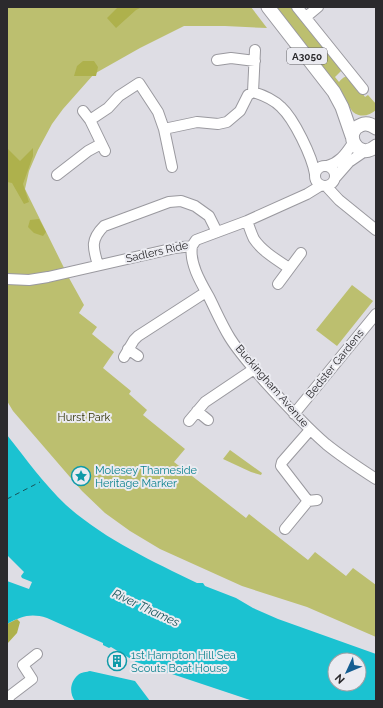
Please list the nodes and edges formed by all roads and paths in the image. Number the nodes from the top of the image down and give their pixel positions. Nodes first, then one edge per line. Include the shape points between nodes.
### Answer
1 (268, 7) edge
2 (297, 7) edge
3 (318, 7) edge
4 (306, 17) junction
5 (255, 50) dead end
6 (217, 60) dead end
7 (255, 61) junction
8 (363, 89) dead end
9 (253, 92) junction
10 (342, 107) junction
11 (83, 111) dead end
12 (90, 120) junction
13 (370, 124) edge
14 (164, 129) junction
15 (353, 140) junction
16 (307, 150) junction
17 (372, 150) edge
18 (325, 166) junction
19 (172, 167) dead end
20 (57, 175) dead end
21 (324, 181) junction
22 (247, 221) junction
23 (376, 230) edge
24 (217, 232) junction
25 (192, 246) junction
26 (301, 253) dead end
27 (98, 265) junction
28 (289, 268) junction
29 (7, 279) edge
30 (278, 284) dead end
31 (206, 292) junction
32 (376, 314) edge
33 (138, 356) dead end
34 (254, 369) junction
35 (197, 412) junction
36 (294, 414) junction
37 (208, 420) dead end
38 (189, 422) dead end
39 (310, 430) junction
40 (270, 466) dead end
41 (281, 466) junction
42 (376, 479) edge
43 (285, 529) dead end
44 (38, 654) dead end
45 (7, 700) edge

1 - 10 main road, A3050 via 334,92
2 - 4 street
3 - 4 street
4 - 8 street
5 - 7 street
6 - 7 street via 231,58
7 - 9 street
9 - 14 street via 248,95 240,111 227,122 198,122
9 - 16 street via 280,105 288,114
10 - 13 main road, A3050
10 - 15 main road, A3050
11 - 12 street
12 - 14 street via 108,108 136,78 158,112
12 - 20 street via 103,147 88,150
13 - 15 main road via 355,129
14 - 19 street
15 - 17 main road via 358,148
15 - 18 street via 342,159
16 - 18 street
16 - 21 street via 313,166
17 - 21 street, Sadlers Ride via 349,162
18 - 21 street via 318,168
18 - 21 street via 334,172
21 - 22 street, Sadlers Ride via 299,197
21 - 23 street via 339,200
22 - 24 street, Sadlers Ride
22 - 28 street via 257,242
24 - 25 street, Sadlers Ride via 196,240
24 - 27 street via 205,213 181,201 170,202 104,226 96,234 94,242
25 - 27 street, Sadlers Ride
25 - 31 street, Buckingham Avenue via 192,262
26 - 28 street
27 - 29 street, Sadlers Ride via 29,280
28 - 30 street
31 - 33 street via 138,336 126,353
31 - 34 street, Buckingham Avenue via 230,338
32 - 36 street, Bedster Gardens
34 - 35 street via 205,402
34 - 36 street, Buckingham Avenue
35 - 37 street
35 - 38 street
36 - 39 street, Buckingham Avenue
39 - 41 street
39 - 42 street, Buckingham Avenue
40 - 41 street
41 - 43 street via 312,500
44 - 45 street via 22,665 32,679

